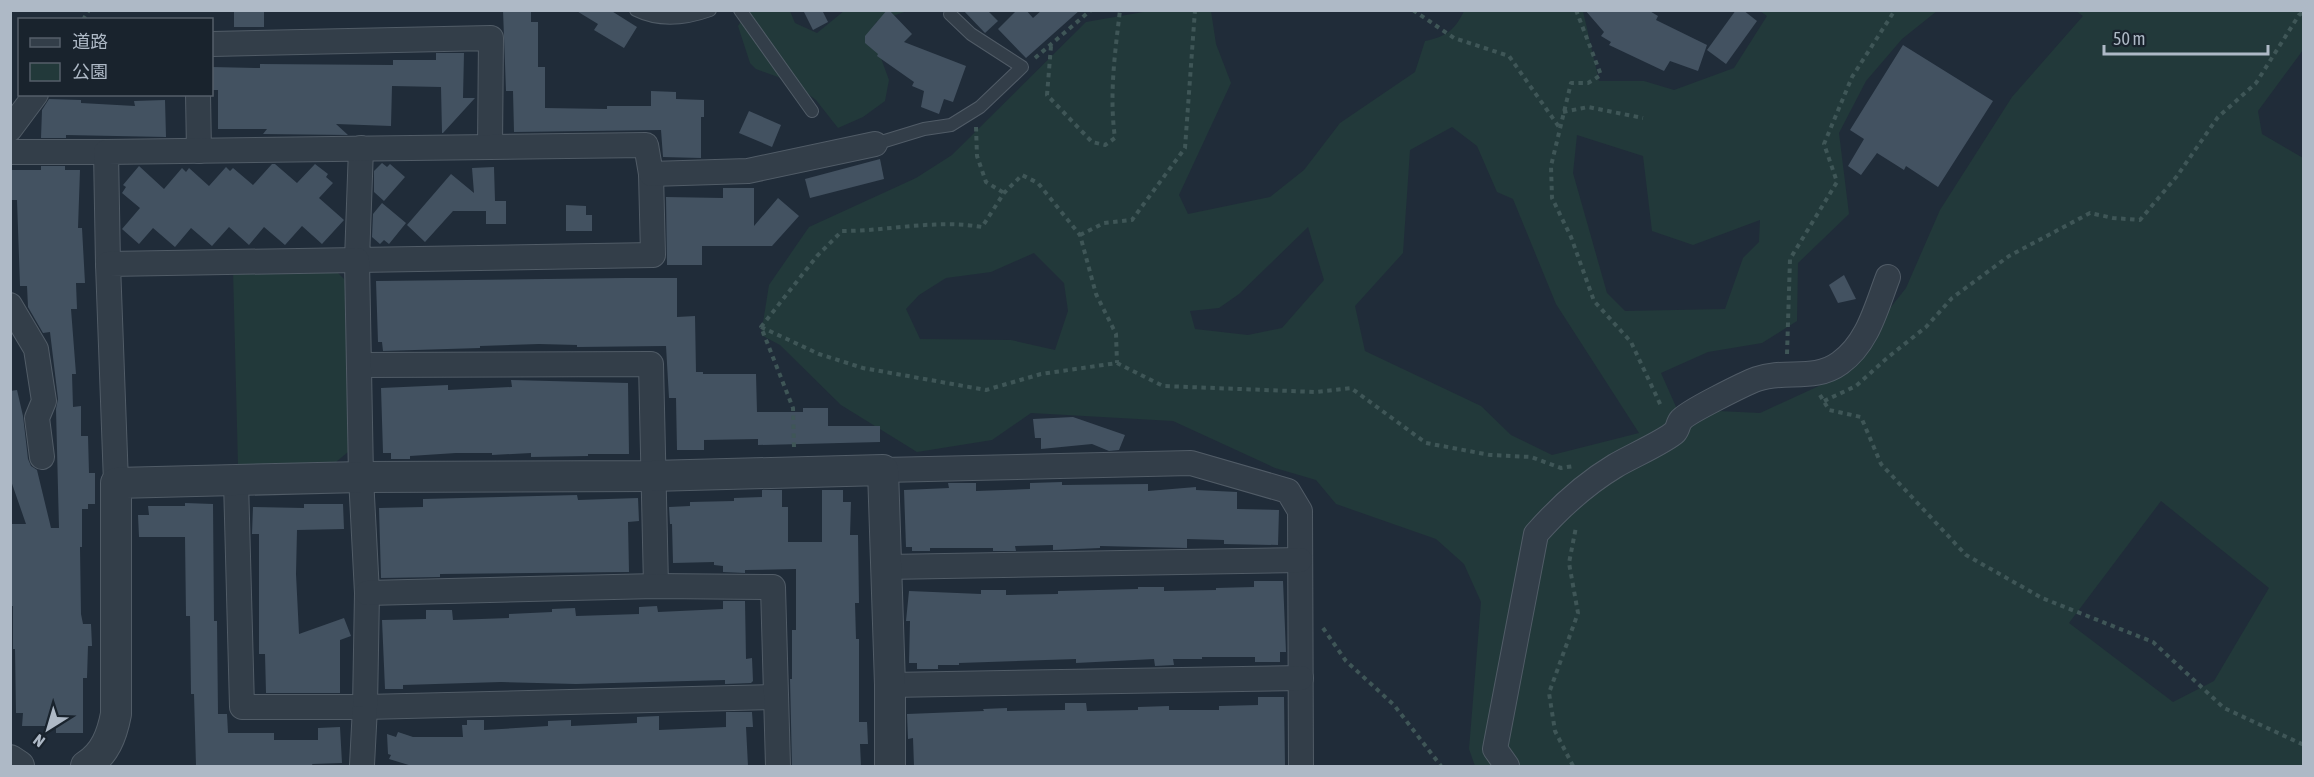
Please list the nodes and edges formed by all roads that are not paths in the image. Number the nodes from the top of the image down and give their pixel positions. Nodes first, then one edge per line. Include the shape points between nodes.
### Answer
1 (636, 10) edge
2 (710, 10) edge
3 (740, 10) edge
4 (950, 14) dead end
5 (213, 44) edge
6 (35, 96) edge
7 (198, 96) edge
8 (812, 111) dead end
9 (10, 129) edge
10 (874, 144) joint
11 (490, 146) junction
12 (360, 148) junction
13 (199, 151) junction
14 (10, 152) edge
15 (106, 152) junction
16 (651, 174) junction
17 (357, 260) junction
18 (108, 264) junction
19 (1888, 277) dead end
20 (10, 305) edge
21 (359, 365) junction
22 (42, 457) dead end
23 (883, 470) junction
24 (652, 476) junction
25 (361, 477) junction
26 (236, 481) junction
27 (117, 483) junction
28 (1300, 560) junction
29 (886, 567) junction
30 (656, 586) junction
31 (367, 593) junction
32 (1301, 678) junction
33 (890, 685) junction
34 (776, 697) junction
35 (365, 707) junction
36 (10, 760) edge
37 (19, 766) edge
38 (86, 766) edge
39 (363, 766) edge
40 (778, 766) edge
41 (890, 766) edge
42 (1300, 766) edge
43 (1507, 766) edge

1 - 2 lane via 668,19
3 - 8 lane
4 - 10 lane via 971,34 1022,67 980,107 951,125
5 - 11 street via 491,38
6 - 9 street
7 - 13 street
10 - 16 street via 748,171
11 - 12 street
11 - 16 street via 646,145
12 - 13 street
12 - 17 street
13 - 15 street
14 - 15 street
15 - 18 street
16 - 17 street via 653,255
17 - 18 street
17 - 21 street
18 - 27 street
19 - 43 street via 1868,330 1842,362 1811,375 1787,373 1755,380 1711,402 1681,419 1674,432 1613,467 1558,509 1536,534 1495,749
20 - 22 street via 36,349 44,401 37,418
21 - 24 street via 651,364
21 - 25 street
23 - 24 street
23 - 28 street via 1191,463 1288,491 1300,510
23 - 29 street
24 - 25 street
24 - 30 street
25 - 26 street
25 - 31 street
26 - 27 street
26 - 35 street via 242,707
27 - 38 street via 116,714 107,743
28 - 29 street
28 - 32 street
29 - 33 street
30 - 31 street
30 - 34 street via 774,587
31 - 35 street
32 - 33 street
32 - 42 street
33 - 41 street
34 - 35 street
34 - 40 street
35 - 39 street
36 - 37 street

